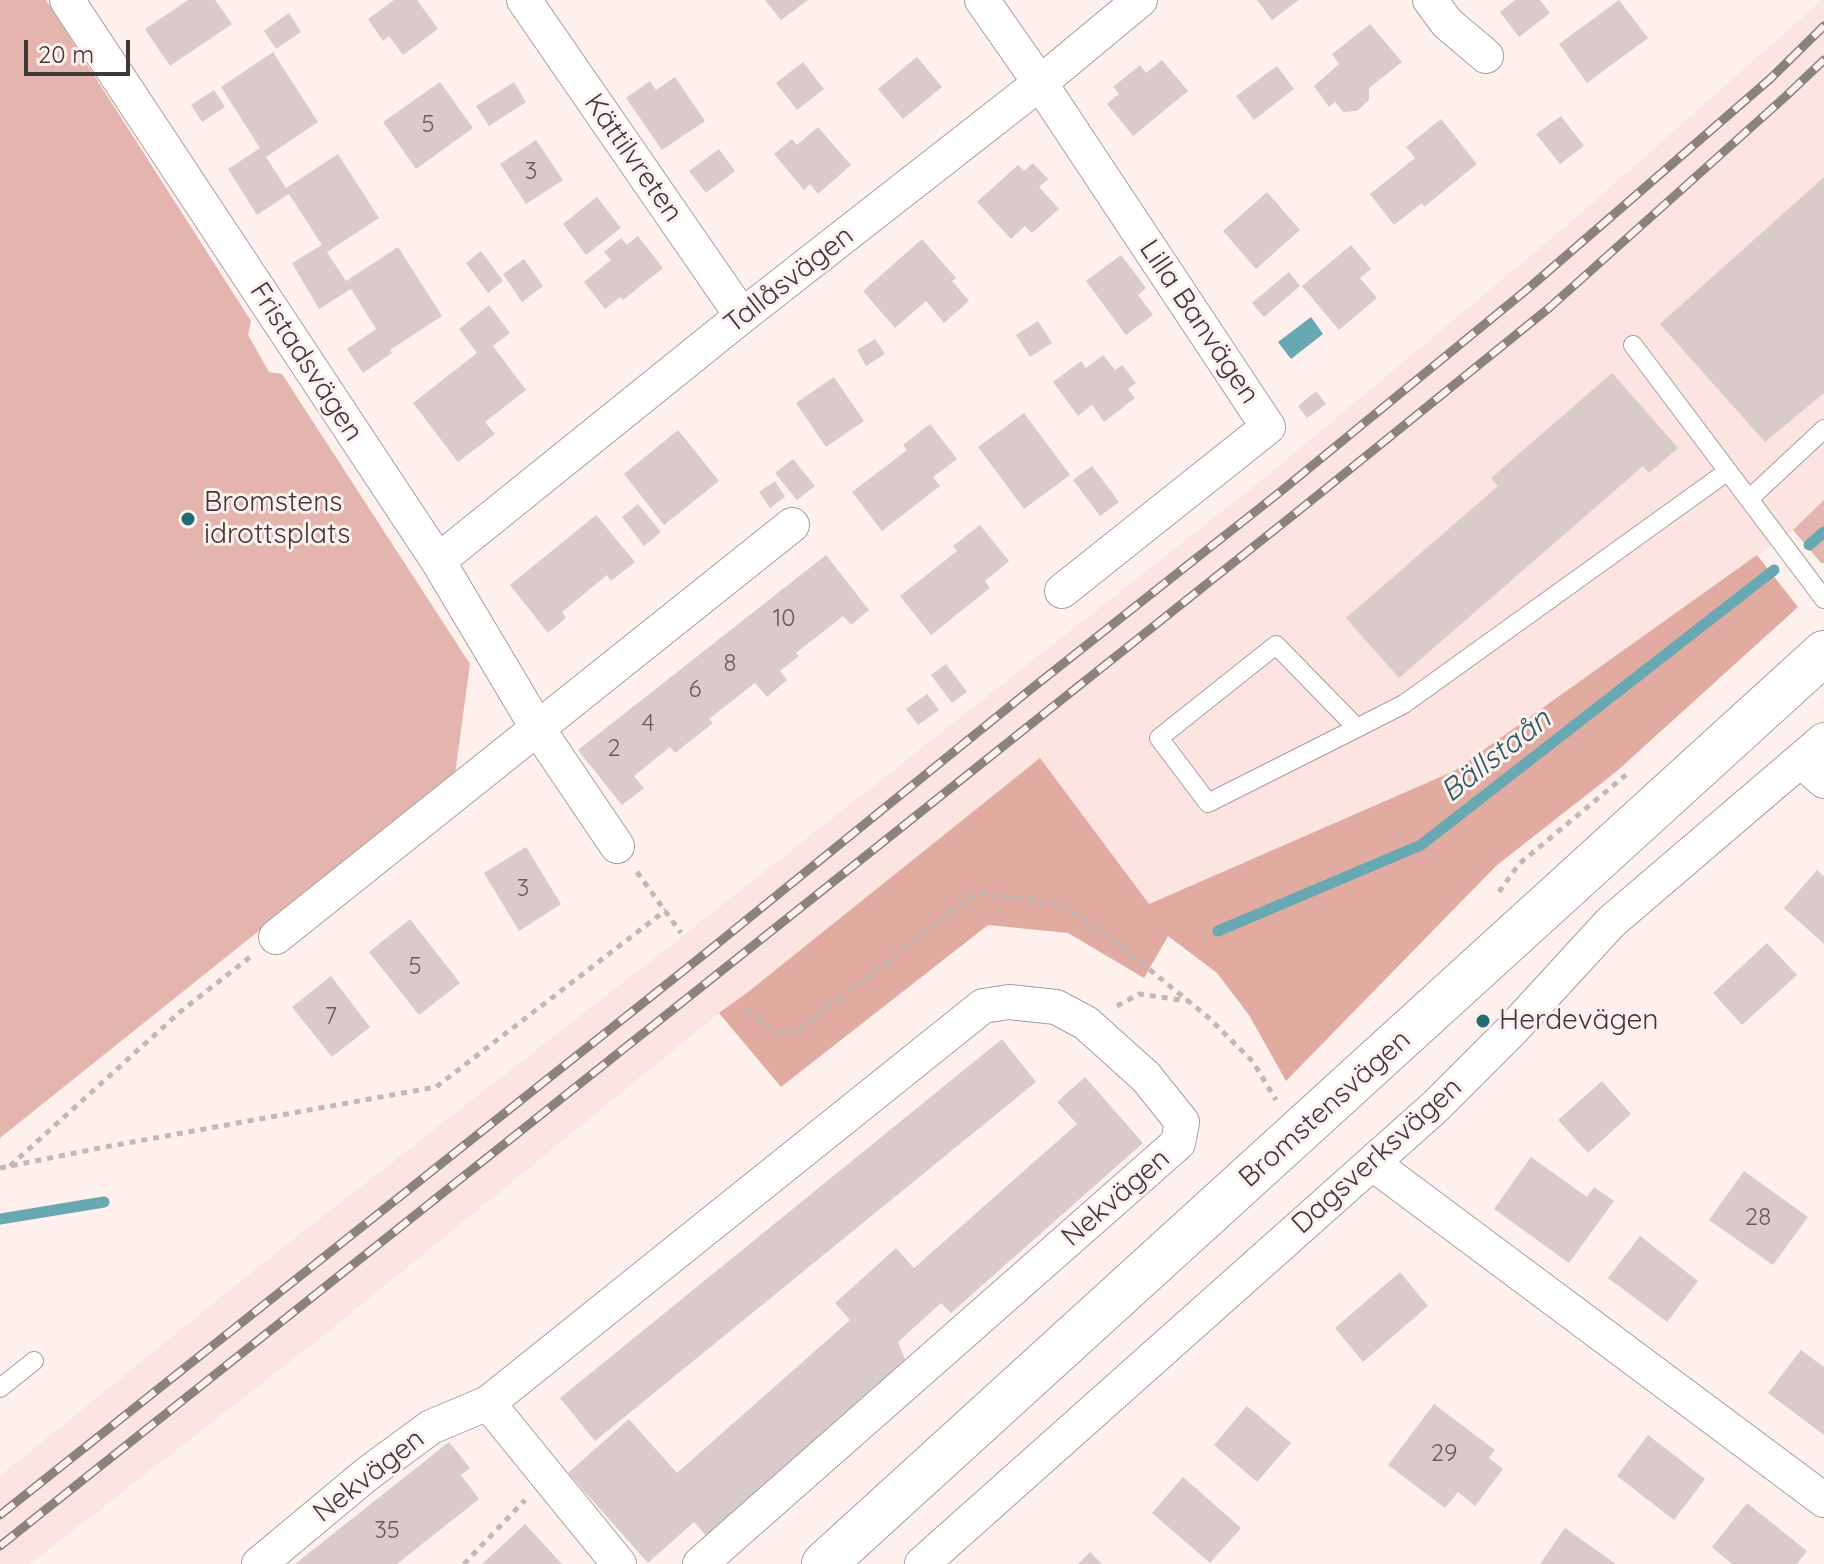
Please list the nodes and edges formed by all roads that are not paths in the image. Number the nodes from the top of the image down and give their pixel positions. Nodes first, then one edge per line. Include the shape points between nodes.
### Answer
1 (67, 0) edge
2 (524, 0) edge
3 (982, 0) edge
4 (1140, 0) edge
5 (1430, 0) edge
6 (1486, 56) dead end
7 (1040, 83) junction
8 (742, 316) junction
9 (1633, 345) dead end
10 (1824, 429) edge
11 (1728, 471) junction
12 (1749, 499) junction
13 (792, 525) dead end
14 (438, 561) junction
15 (1062, 591) dead end
16 (1824, 599) edge
17 (1824, 653) edge
18 (1357, 728) junction
19 (538, 729) junction
20 (1816, 761) edge
21 (617, 846) road end
22 (276, 937) road end
23 (1372, 1163) junction
24 (34, 1361) dead end
25 (0, 1388) edge
26 (488, 1403) junction
27 (1824, 1500) edge
28 (259, 1564) edge
29 (619, 1564) edge
30 (700, 1564) edge
31 (824, 1564) edge
32 (922, 1564) edge

1 - 14 street, Fristadsvägen
2 - 8 street, Kättilvreten
3 - 7 street, Lilla Banvägen
4 - 7 street, Tallåsvägen
5 - 6 street via 1447,23
7 - 8 street, Tallåsvägen
7 - 15 street, Lilla Banvägen via 1268,427
8 - 14 street, Tallåsvägen
9 - 11 lane
10 - 12 lane
11 - 12 lane
11 - 18 lane via 1404,704
12 - 16 lane
13 - 19 street
14 - 19 street, Fristadsvägen
17 - 31 street, Bromstensvägen
18 - 18 lane via 1208,803 1159,738 1276,645
19 - 21 street, Fristadsvägen
19 - 22 street
20 - 23 street, Dagsverksvägen via 1611,922 1511,1031
23 - 27 street
23 - 32 street, Dagsverksvägen
24 - 25 lane
26 - 28 street, Nekvägen via 431,1427
26 - 29 street
26 - 30 street, Nekvägen via 983,1006 1009,1002 1056,1007 1086,1023 1146,1077 1182,1122 1178,1143

